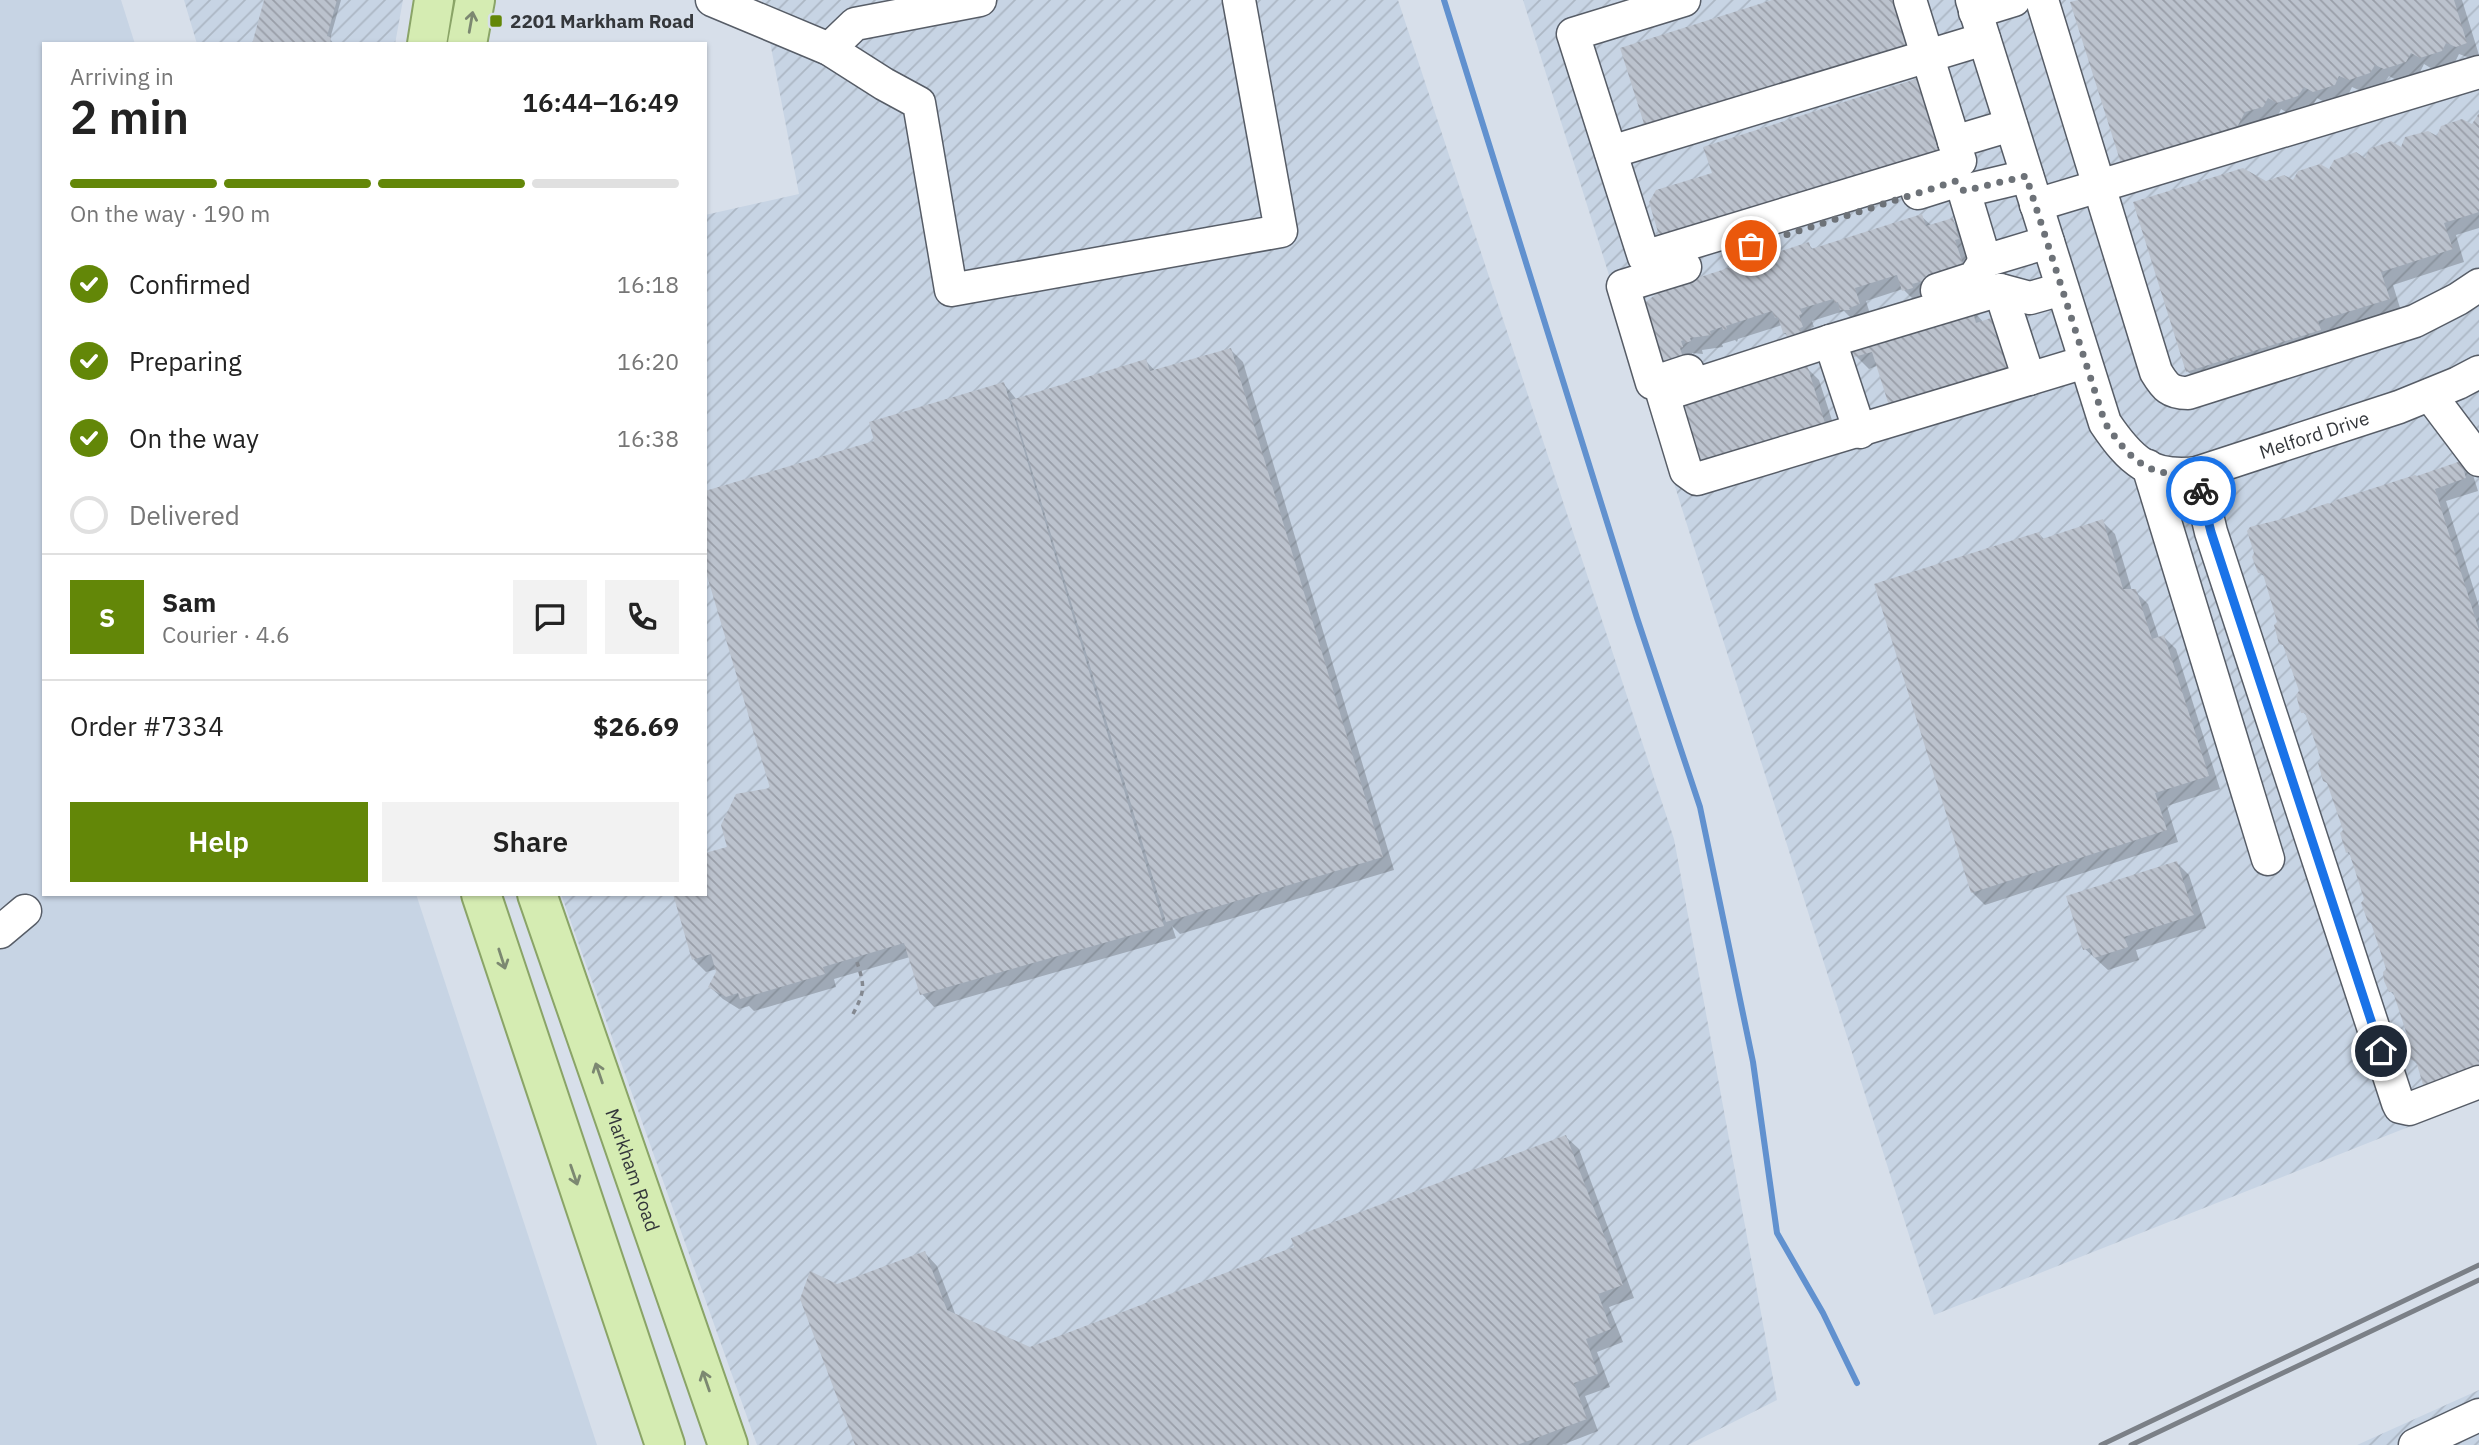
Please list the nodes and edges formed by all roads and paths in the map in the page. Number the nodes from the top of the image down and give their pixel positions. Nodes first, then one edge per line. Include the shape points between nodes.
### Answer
1 (434, 0) edge
2 (475, 0) edge
3 (712, 0) edge
4 (980, 0) edge
5 (1239, 0) edge
6 (1684, 0) edge
7 (1910, 0) edge
8 (2014, 0) edge
9 (2042, 0) edge
10 (1977, 17) edge
11 (427, 42) edge
12 (467, 42) edge
13 (829, 49) junction
14 (1927, 56) junction
15 (2479, 72) edge
16 (2011, 125) junction
17 (1954, 142) junction
18 (1611, 152) junction
19 (2026, 176) junction
20 (2100, 187) junction
21 (1964, 191) junction
22 (2036, 205) junction
23 (2048, 242) junction
24 (1985, 261) junction
25 (2062, 289) junction
26 (2000, 290) junction
27 (2475, 295) edge
28 (1830, 341) junction
29 (2085, 362) junction
30 (2479, 372) edge
31 (2029, 379) junction
32 (2430, 395) junction
33 (1860, 432) junction
34 (2479, 460) edge
35 (2148, 466) junction
36 (2197, 473) junction
37 (2268, 859) dead end
38 (482, 896) edge
39 (538, 896) edge
40 (25, 911) dead end
41 (0, 932) edge
42 (857, 962) dead end
43 (853, 1014) dead end
44 (2479, 1082) edge
45 (2479, 1415) edge
46 (665, 1445) edge
47 (728, 1445) edge
48 (2415, 1445) edge

1 - 11 main road
12 -> 2 main road
3 - 13 street
4 - 13 street via 855,24
5 - 13 street via 1280,231 951,290 919,103
6 - 18 street via 1573,34
7 - 14 street
8 - 10 street
9 - 20 street
10 - 14 street
10 - 16 street, Melford Drive
14 - 17 street
14 - 18 street
15 - 20 street
16 - 17 street
16 - 19 street, Melford Drive
17 - 18 street via 1960,161 1644,257
19 - 21 street
19 - 22 street, Melford Drive
20 - 22 street
20 - 27 street via 2157,372 2174,393 2188,393 2415,321
21 - 24 street
21 - 24 street via 1956,181 1623,286 1652,383 1974,278
22 - 23 street, Melford Drive
23 - 24 street
23 - 25 street, Melford Drive
25 - 26 street via 2029,298
25 - 29 street, Melford Drive
26 - 28 street
26 - 31 street
28 - 33 street
28 - 33 street via 1663,395 1686,471 1697,479
29 - 31 street
29 - 35 street, Melford Drive via 2105,423 2130,456
30 - 32 street, Melford Drive
31 - 33 street
32 - 34 street
32 - 36 street, Melford Drive
35 - 36 street, Melford Drive via 2176,476
35 - 37 street
36 - 44 street via 2211,532 2400,1107 2409,1109
38 -> 46 main road
47 -> 39 main road, Markham Road
40 - 41 street
42 - 43 path via 864,994
45 - 48 street

